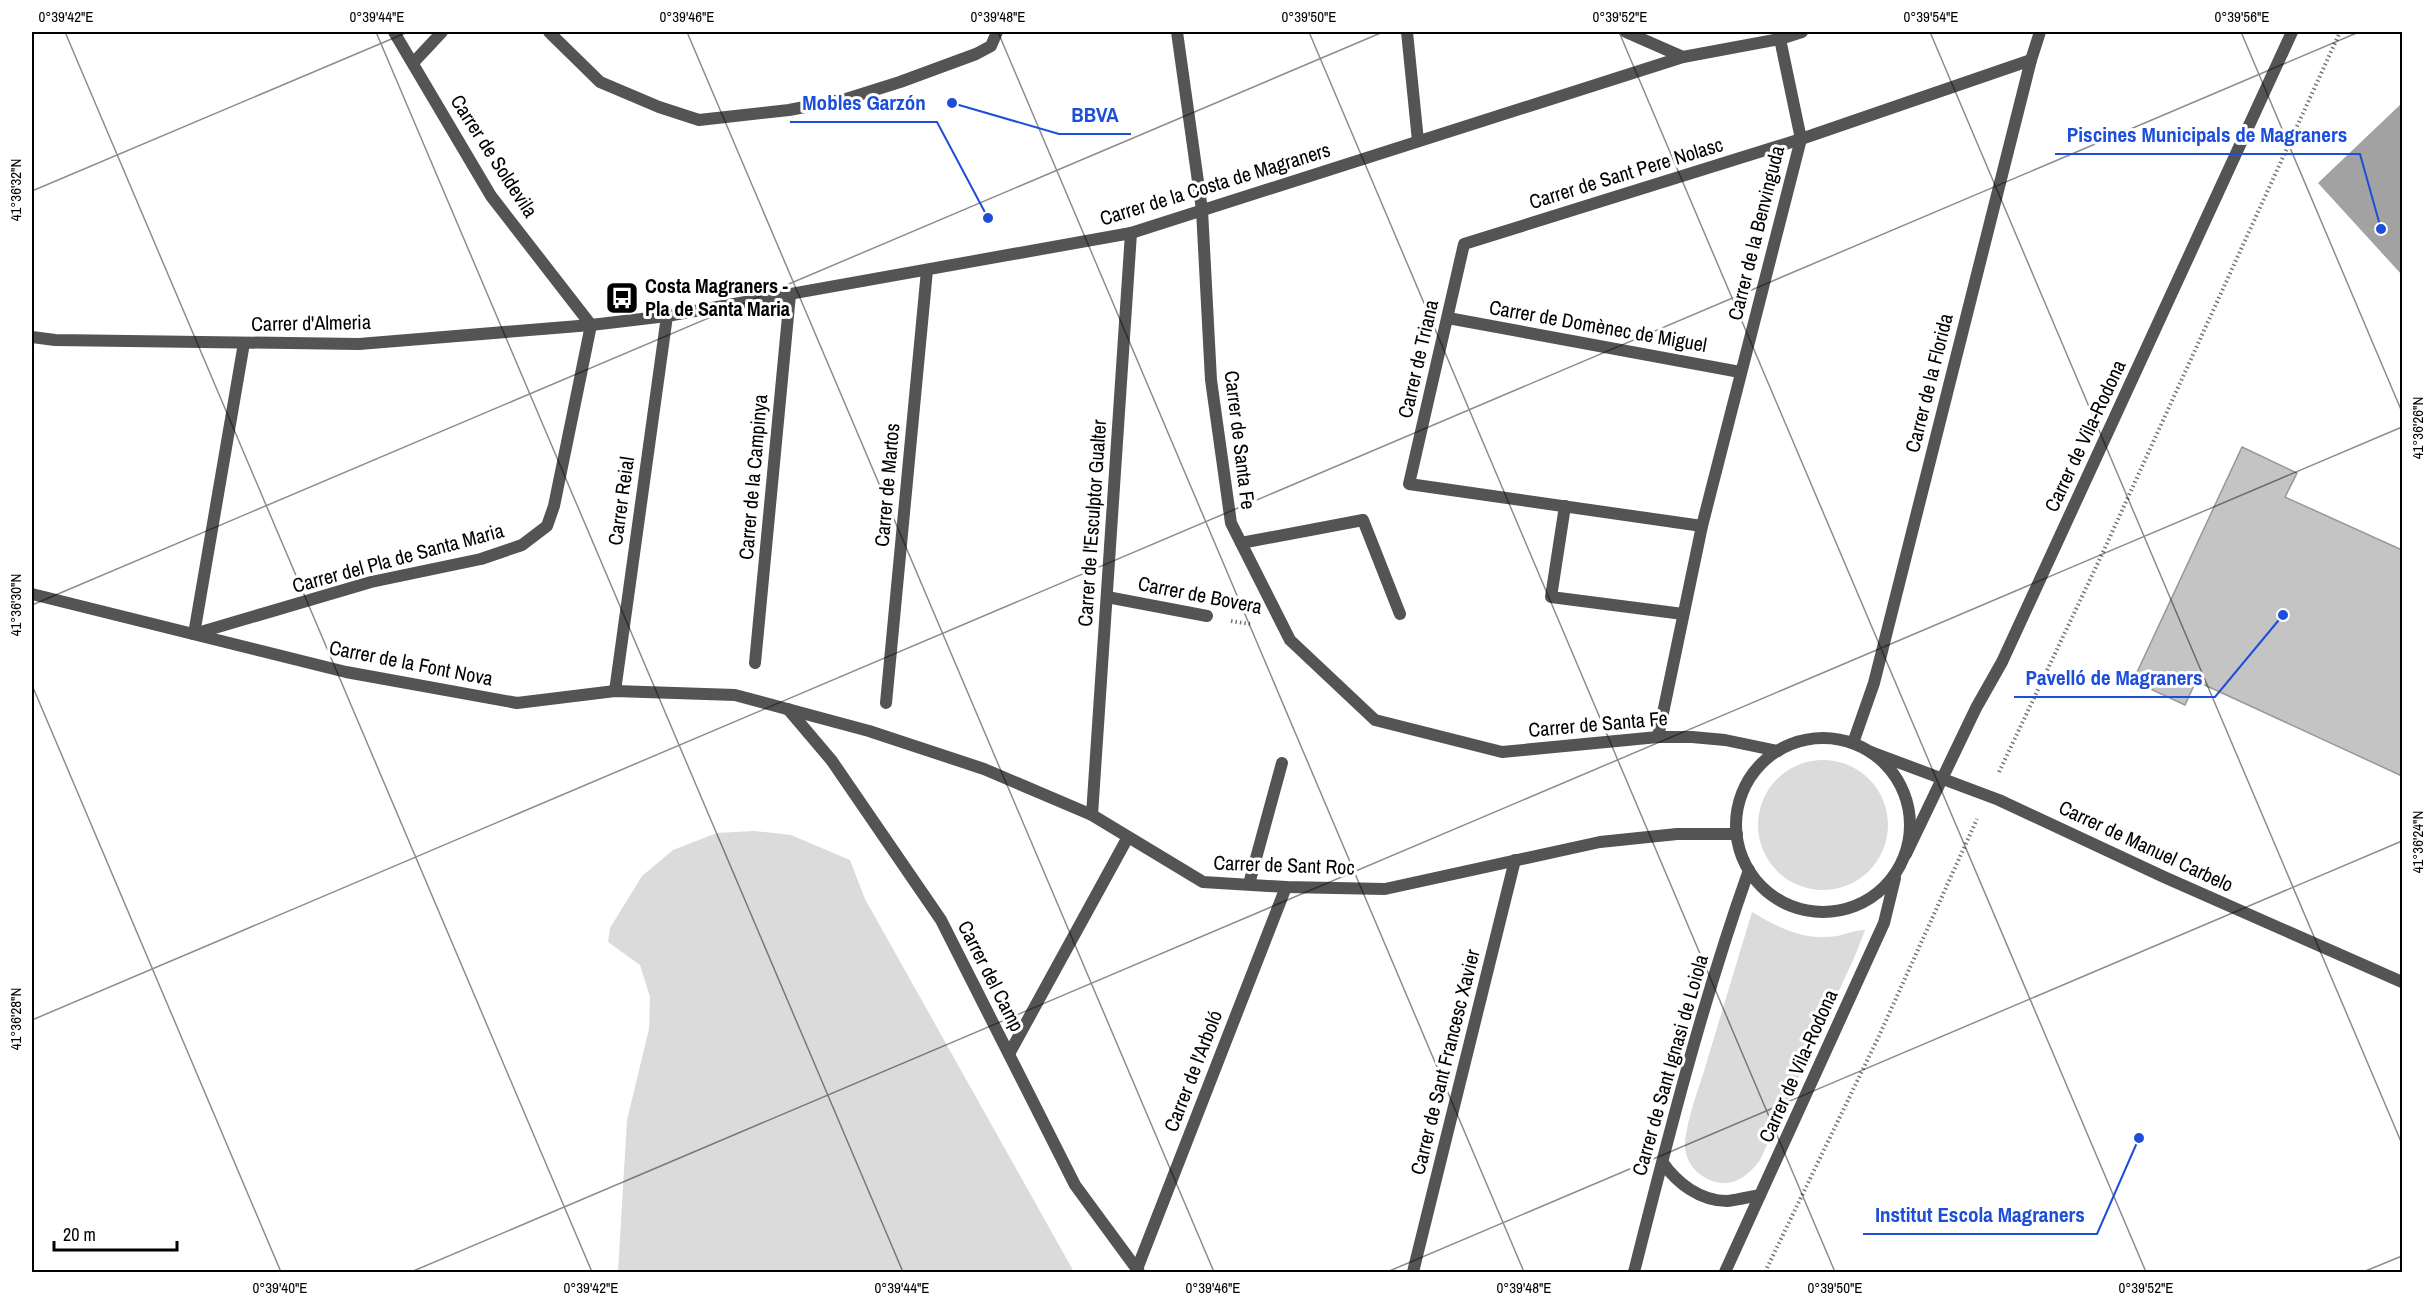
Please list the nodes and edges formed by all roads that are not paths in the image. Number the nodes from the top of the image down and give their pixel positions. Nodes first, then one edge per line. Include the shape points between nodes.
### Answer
1 (394, 32) edge
2 (442, 32) edge
3 (549, 32) edge
4 (997, 32) edge
5 (1177, 32) edge
6 (1407, 32) edge
7 (1630, 32) edge
8 (1802, 32) edge
9 (2040, 32) edge
10 (2292, 32) edge
11 (1780, 39) junction
12 (1683, 57) junction
13 (2031, 60) junction
14 (413, 63) junction
15 (1801, 139) junction
16 (1418, 141) junction
17 (1202, 210) junction
18 (1131, 233) junction
19 (1464, 244) joint
20 (927, 270) junction
21 (790, 295) junction
22 (667, 316) junction
23 (1448, 318) junction
24 (591, 325) junction
25 (32, 337) edge
26 (244, 343) junction
27 (1740, 372) junction
28 (1565, 506) junction
29 (1702, 526) junction
30 (1242, 543) junction
31 (32, 594) edge
32 (1107, 597) junction
33 (1400, 614) dead end
34 (1683, 614) junction
35 (1207, 616) road end
36 (194, 634) junction
37 (755, 663) dead end
38 (615, 691) junction
39 (886, 703) dead end
40 (788, 709) junction
41 (1658, 738) junction
42 (1853, 743) junction
43 (1778, 751) junction
44 (1871, 752) junction
45 (1282, 763) dead end
46 (1942, 780) junction
47 (1092, 815) junction
48 (1737, 834) junction
49 (1128, 837) junction
50 (1906, 855) junction
51 (1515, 860) junction
52 (1749, 870) junction
53 (1897, 872) junction
54 (1249, 884) junction
55 (1286, 887) junction
56 (2403, 982) edge
57 (1009, 1054) junction
58 (1663, 1163) junction
59 (1760, 1195) junction
60 (1138, 1271) edge
61 (1413, 1272) edge
62 (1634, 1272) edge
63 (1725, 1272) edge

1 - 14 street, Carrer de Soldevila
2 - 14 street
3 - 4 street via 600,82 699,120 846,99 976,54 991,46
5 - 17 street, Carrer de Santa Fe
6 - 16 street
7 - 12 street
8 - 11 street, Carrer de la Costa de Magraners
9 - 13 street, Carrer de la Florida
10 - 46 street, Carrer de Vila-Rodona via 2002,662
11 - 12 street, Carrer de la Costa de Magraners
11 - 15 street
12 - 16 street, Carrer de la Costa de Magraners
13 - 15 street, Carrer de Sant Pere Nolasc
13 - 42 street, Carrer de la Florida via 1874,683
14 - 24 street, Carrer de Soldevila via 491,196
15 - 19 street, Carrer de Sant Pere Nolasc
15 - 27 street, Carrer de la Benvinguda
16 - 17 street, Carrer de la Costa de Magraners
17 - 18 street, Carrer de la Costa de Magraners
17 - 30 street, Carrer de Santa Fe via 1211,380 1231,523
18 - 20 street, Carrer de la Costa de Magraners
18 - 32 street, Carrer de l'Esculptor Gualter
19 - 23 street, Carrer de Triana
20 - 21 street, Carrer de la Costa de Magraners
20 - 39 street, Carrer de Martos
21 - 22 street, Carrer de la Costa de Magraners
21 - 37 street, Carrer de la Campinya
22 - 24 street, Carrer de la Costa de Magraners
22 - 38 street, Carrer Reial
23 - 27 street, Carrer de Domènec de Miguel
23 - 28 street, Carrer de Triana via 1409,484
24 - 26 street, Carrer d'Almeria via 359,344
24 - 36 street, Carrer del Pla de Santa Maria via 547,526 522,545 481,559 371,582
25 - 26 street, Carrer d'Almeria
26 - 36 street
27 - 29 street, Carrer de la Benvinguda
28 - 29 street
28 - 34 street via 1551,597
29 - 34 street, Carrer de la Benvinguda
30 - 33 street via 1363,520
30 - 41 street, Carrer de Santa Fe via 1290,640 1375,720 1502,752
31 - 36 street, Carrer de la Font Nova
32 - 35 street, Carrer de Bovera
32 - 47 street, Carrer de l'Esculptor Gualter
34 - 41 street, Carrer de la Benvinguda
36 - 38 street, Carrer de la Font Nova via 346,672 517,703
38 - 40 street, Carrer de la Font Nova via 735,695
40 - 47 street, Carrer de Sant Roc via 984,769
40 - 57 street, Carrer del Camp via 832,761 941,920
41 - 43 street, Carrer de Santa Fe via 1700,737
42 - 43 street via 1815,738
42 - 44 street
43 - 48 street via 1762,763 1741,795
44 - 46 street, Carrer de Manuel Carbelo
44 - 50 street via 1898,779 1906,796 1911,835
45 - 54 street
46 - 50 street, Carrer de Vila-Rodona
46 - 56 street, Carrer de Manuel Carbelo via 1987,796
47 - 49 street, Carrer de Sant Roc
48 - 51 street, Carrer de Sant Roc via 1677,834 1600,842
48 - 52 street
49 - 54 street, Carrer de Sant Roc via 1203,882
49 - 57 street
50 - 53 street
51 - 55 street, Carrer de Sant Roc via 1385,889
51 - 61 street, Carrer de Sant Francesc Xavier
52 - 53 street via 1776,898 1794,907 1833,912 1869,899
52 - 58 street, Carrer de Sant Ignasi de Loiola via 1708,998
53 - 59 street, Carrer de Vila-Rodona via 1884,923
54 - 55 street, Carrer de Sant Roc
55 - 60 street, Carrer de l'Arboló
57 - 60 street, Carrer del Camp via 1075,1185
58 - 59 street via 1682,1185 1710,1198 1726,1201
58 - 62 street, Carrer de Sant Ignasi de Loiola
59 - 63 street, Carrer de Vila-Rodona

